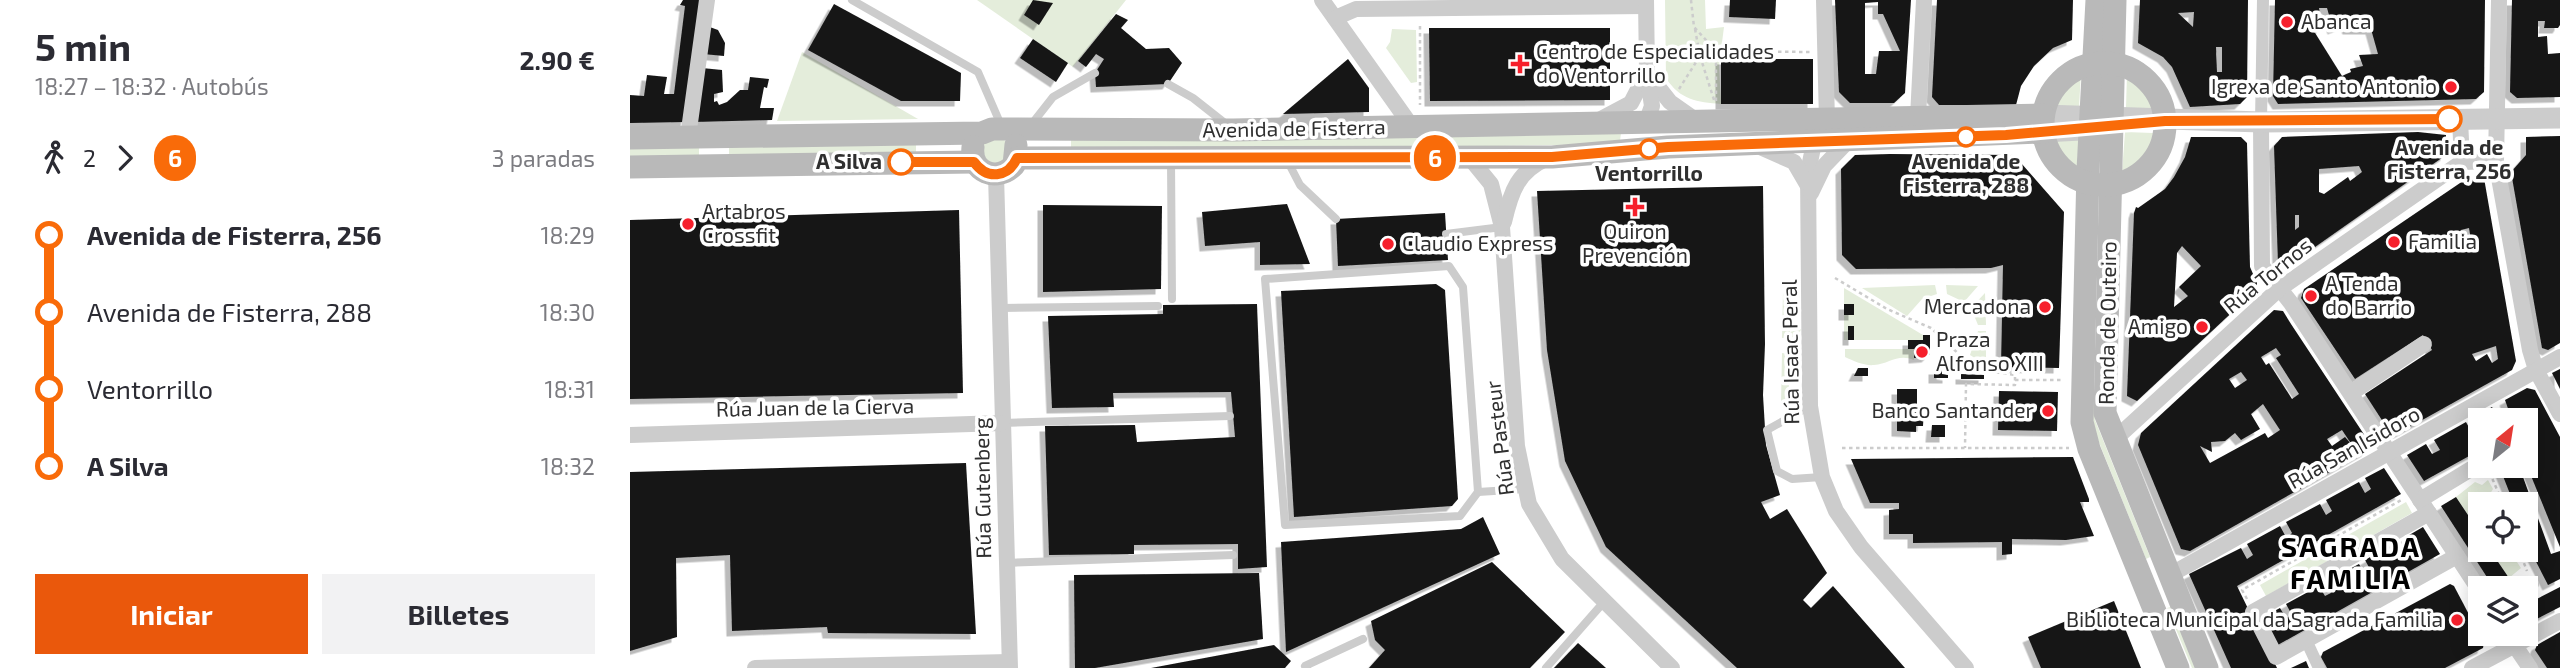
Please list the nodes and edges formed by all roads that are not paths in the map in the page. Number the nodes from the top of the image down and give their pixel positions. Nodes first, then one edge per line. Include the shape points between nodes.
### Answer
1 (707, 0) edge
2 (852, 0) edge
3 (1322, 0) edge
4 (1824, 0) edge
5 (1924, 0) edge
6 (2097, 0) edge
7 (2115, 0) edge
8 (2263, 0) edge
9 (2499, 0) edge
10 (1646, 3) edge
11 (1483, 4) edge
12 (1335, 18) junction
13 (2104, 64) junction
14 (1647, 72) junction
15 (1095, 73) dead end
16 (1168, 84) dead end
17 (1416, 116) junction
18 (1918, 117) junction
19 (2560, 118) edge
20 (2460, 119) junction
21 (2496, 119) junction
22 (1697, 121) junction
23 (1827, 121) junction
24 (2165, 121) junction
25 (2101, 122) junction
26 (2261, 122) junction
27 (1646, 123) junction
28 (2043, 124) junction
29 (1584, 125) junction
30 (1233, 130) junction
31 (1004, 132) junction
32 (2006, 135) junction
33 (688, 136) junction
34 (630, 138) edge
35 (1849, 141) junction
36 (1814, 143) junction
37 (1750, 145) junction
38 (1602, 152) junction
39 (1469, 157) junction
40 (1552, 157) junction
41 (1017, 158) junction
42 (1171, 160) junction
43 (1287, 160) junction
44 (2496, 161) junction
45 (974, 162) junction
46 (2462, 162) junction
47 (630, 167) edge
48 (996, 175) junction
49 (2111, 184) junction
50 (2087, 191) junction
51 (1810, 195) junction
52 (1336, 219) dead end
53 (1502, 227) junction
54 (1446, 234) dead end
55 (2279, 289) junction
56 (1172, 299) dead end
57 (1158, 306) dead end
58 (1001, 308) junction
59 (2424, 344) dead end
60 (2560, 357) edge
61 (2536, 370) junction
62 (2351, 393) junction
63 (1810, 405) junction
64 (2560, 414) edge
65 (1230, 416) dead end
66 (1002, 423) junction
67 (630, 435) edge
68 (2114, 440) junction
69 (2390, 453) junction
70 (2468, 474) edge
71 (1822, 477) junction
72 (1525, 489) junction
73 (1478, 492) junction
74 (2422, 502) junction
75 (1233, 555) dead end
76 (2457, 556) junction
77 (1005, 563) junction
78 (2168, 576) junction
79 (2470, 576) edge
80 (1603, 604) junction
81 (2560, 621) edge
82 (2538, 629) edge
83 (1363, 639) dead end
84 (2306, 640) junction
85 (2502, 646) edge
86 (2516, 646) edge
87 (1009, 665) edge
88 (755, 668) edge
89 (1307, 668) edge
90 (1546, 668) edge
91 (1672, 668) edge
92 (1966, 668) edge
93 (2178, 668) edge
94 (2207, 668) edge
95 (2319, 668) edge
96 (2472, 668) edge
97 (2530, 668) edge

1 - 33 street
2 - 31 lane via 978,72
3 - 12 street
4 - 23 street
5 - 18 street
6 - 13 main road, Ronda de Outeiro
7 - 13 main road, Ronda de Outeiro
8 - 26 street
9 - 21 street
10 - 11 street
10 - 14 street
11 - 12 street via 1356,9
12 - 17 street
13 - 24 main road via 2137,73 2148,82
13 - 25 main road, Ronda de Outeiro
13 - 28 main road via 2064,78 2053,91
14 - 22 street via 1670,102
14 - 27 street via 1652,106
14 - 29 street, Avenida de Fisterra via 1631,103
15 - 31 lane
16 - 30 lane
17 - 29 main road, Avenida de Fisterra
17 - 30 main road, Avenida de Fisterra
18 - 23 main road, Avenida de Fisterra
18 - 28 main road, Avenida de Fisterra
18 - 36 main road via 1826,133
19 - 21 street, Avenida de Fisterra
20 - 21 street, Avenida de Fisterra
20 - 26 street, Avenida de Fisterra
20 - 46 street
21 - 44 street
22 - 23 main road, Avenida de Fisterra
22 - 27 main road, Avenida de Fisterra
24 - 25 street, Avenida de Fisterra
24 - 26 street, Avenida de Fisterra
24 - 49 main road via 2163,140 2146,168 2129,180
25 - 28 street, Avenida de Fisterra
25 - 49 main road, Ronda de Outeiro
25 - 50 main road, Ronda de Outeiro
26 - 55 street via 2262,266
27 - 29 main road, Avenida de Fisterra
27 - 38 main road via 1635,139
28 - 32 main road, Avenida de Fisterra
28 - 50 main road via 2058,164
30 - 31 main road, Avenida de Fisterra
31 - 33 main road, Avenida de Fisterra
31 - 41 main road via 1015,141
31 - 45 main road via 974,143
32 - 35 main road, Avenida de Fisterra
32 - 50 main road via 2031,148
33 - 34 main road, Avenida de Fisterra
35 - 36 main road, Avenida de Fisterra
35 - 51 street via 1824,166
36 - 37 main road, Avenida de Fisterra
36 - 51 street, Rúa Isaac Peral via 1808,172
37 - 38 main road, Avenida de Fisterra
37 - 51 street, Rúa Isaac Peral via 1794,162 1802,170
38 - 40 main road, Avenida de Fisterra
39 - 40 main road, Avenida de Fisterra
39 - 43 main road, Avenida de Fisterra
39 - 53 street, Rúa Pasteur via 1491,184
40 - 53 street, Avenida de Fisterra via 1525,171 1515,184
41 - 42 main road, Avenida de Fisterra
41 - 48 main road via 1009,170
42 - 43 main road, Avenida de Fisterra
42 - 56 lane
43 - 52 lane via 1300,185
44 - 46 street
44 - 61 street
45 - 47 main road
45 - 48 main road
46 - 55 street, Rúa Tornos
48 - 58 street, Rúa Gutenberg
49 - 50 main road
49 - 68 main road, Ronda de Outeiro via 2105,413
50 - 93 main road, Ronda de Outeiro via 2082,422
51 - 63 street, Rúa Isaac Peral
53 - 54 lane
53 - 72 street, Rúa Pasteur via 1517,446
55 - 62 street
55 - 68 street, Rúa Tornos
57 - 58 lane
58 - 66 street, Rúa Gutenberg
59 - 62 street
60 - 61 street, Rúa San Isidoro
61 - 64 street
61 - 69 street, Rúa San Isidoro
62 - 69 street
63 - 71 street, Rúa Isaac Peral
63 - 71 lane via 1767,430 1777,471 1792,479
65 - 66 lane
66 - 67 street, Rúa Juan de la Cierva
66 - 77 street, Rúa Gutenberg
68 - 78 main road, Ronda de Outeiro
69 - 74 street
69 - 78 street, Rúa San Isidoro
70 - 74 street
71 - 92 street, Rúa Isaac Peral via 1836,511 1861,547
72 - 73 lane
72 - 80 street, Rúa Pasteur via 1550,544
73 - 73 lane via 1460,516 1285,525 1265,279 1449,266 1462,287
74 - 76 street
74 - 84 street via 2251,609 2276,657
75 - 77 lane
76 - 79 street
76 - 84 street
77 - 87 street, Rúa Gutenberg
78 - 94 main road, Ronda de Outeiro
80 - 90 lane
80 - 91 street, Rúa Pasteur
81 - 82 street
83 - 89 lane
84 - 95 street
85 - 96 street
86 - 97 street
87 - 88 street

